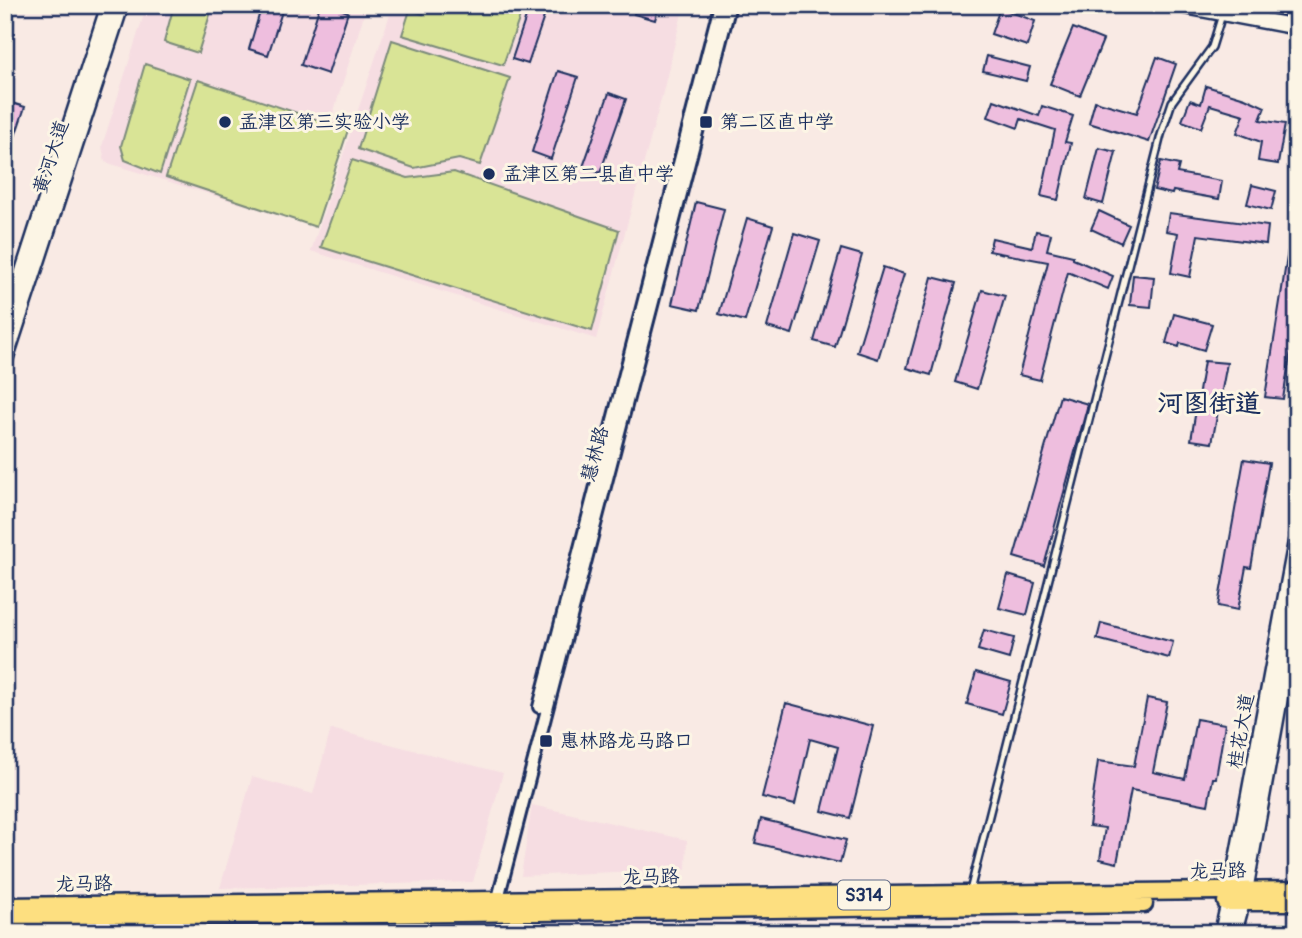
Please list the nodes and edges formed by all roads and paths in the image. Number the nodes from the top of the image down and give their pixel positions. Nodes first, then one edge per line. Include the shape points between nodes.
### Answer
1 (109, 5) edge
2 (121, 5) edge
3 (720, 5) edge
4 (730, 5) edge
5 (1180, 5) edge
6 (1227, 8) edge
7 (1297, 18) edge
8 (1297, 27) edge
9 (5, 327) edge
10 (5, 360) edge
11 (1297, 536) edge
12 (1297, 604) edge
13 (1297, 890) edge
14 (969, 894) junction
15 (1237, 897) junction
16 (1297, 902) edge
17 (5, 906) edge
18 (492, 906) junction
19 (5, 919) edge
20 (1222, 933) edge
21 (1234, 933) edge

1 - 9 main road, 黄河大道
2 - 10 main road, 黄河大道
3 - 18 street, 慧林路
4 - 18 street, 慧林路
5 - 6 main road
6 - 7 main road
6 - 8 main road
6 - 14 lane via 1212,47 1172,102 1161,135
11 - 15 main road, 桂花大道
12 - 15 main road, 桂花大道
13 - 15 main road, 龙马路 / S314
14 - 15 main road, 龙马路 / S314
14 - 18 main road, 龙马路 / S314
15 - 16 main road, 龙马路 / S314
15 - 18 main road, 龙马路 / S314
15 - 20 main road, 桂花大道
15 - 21 main road, 桂花大道
17 - 18 main road, 龙马路 / S314
18 - 19 main road, 龙马路 / S314

